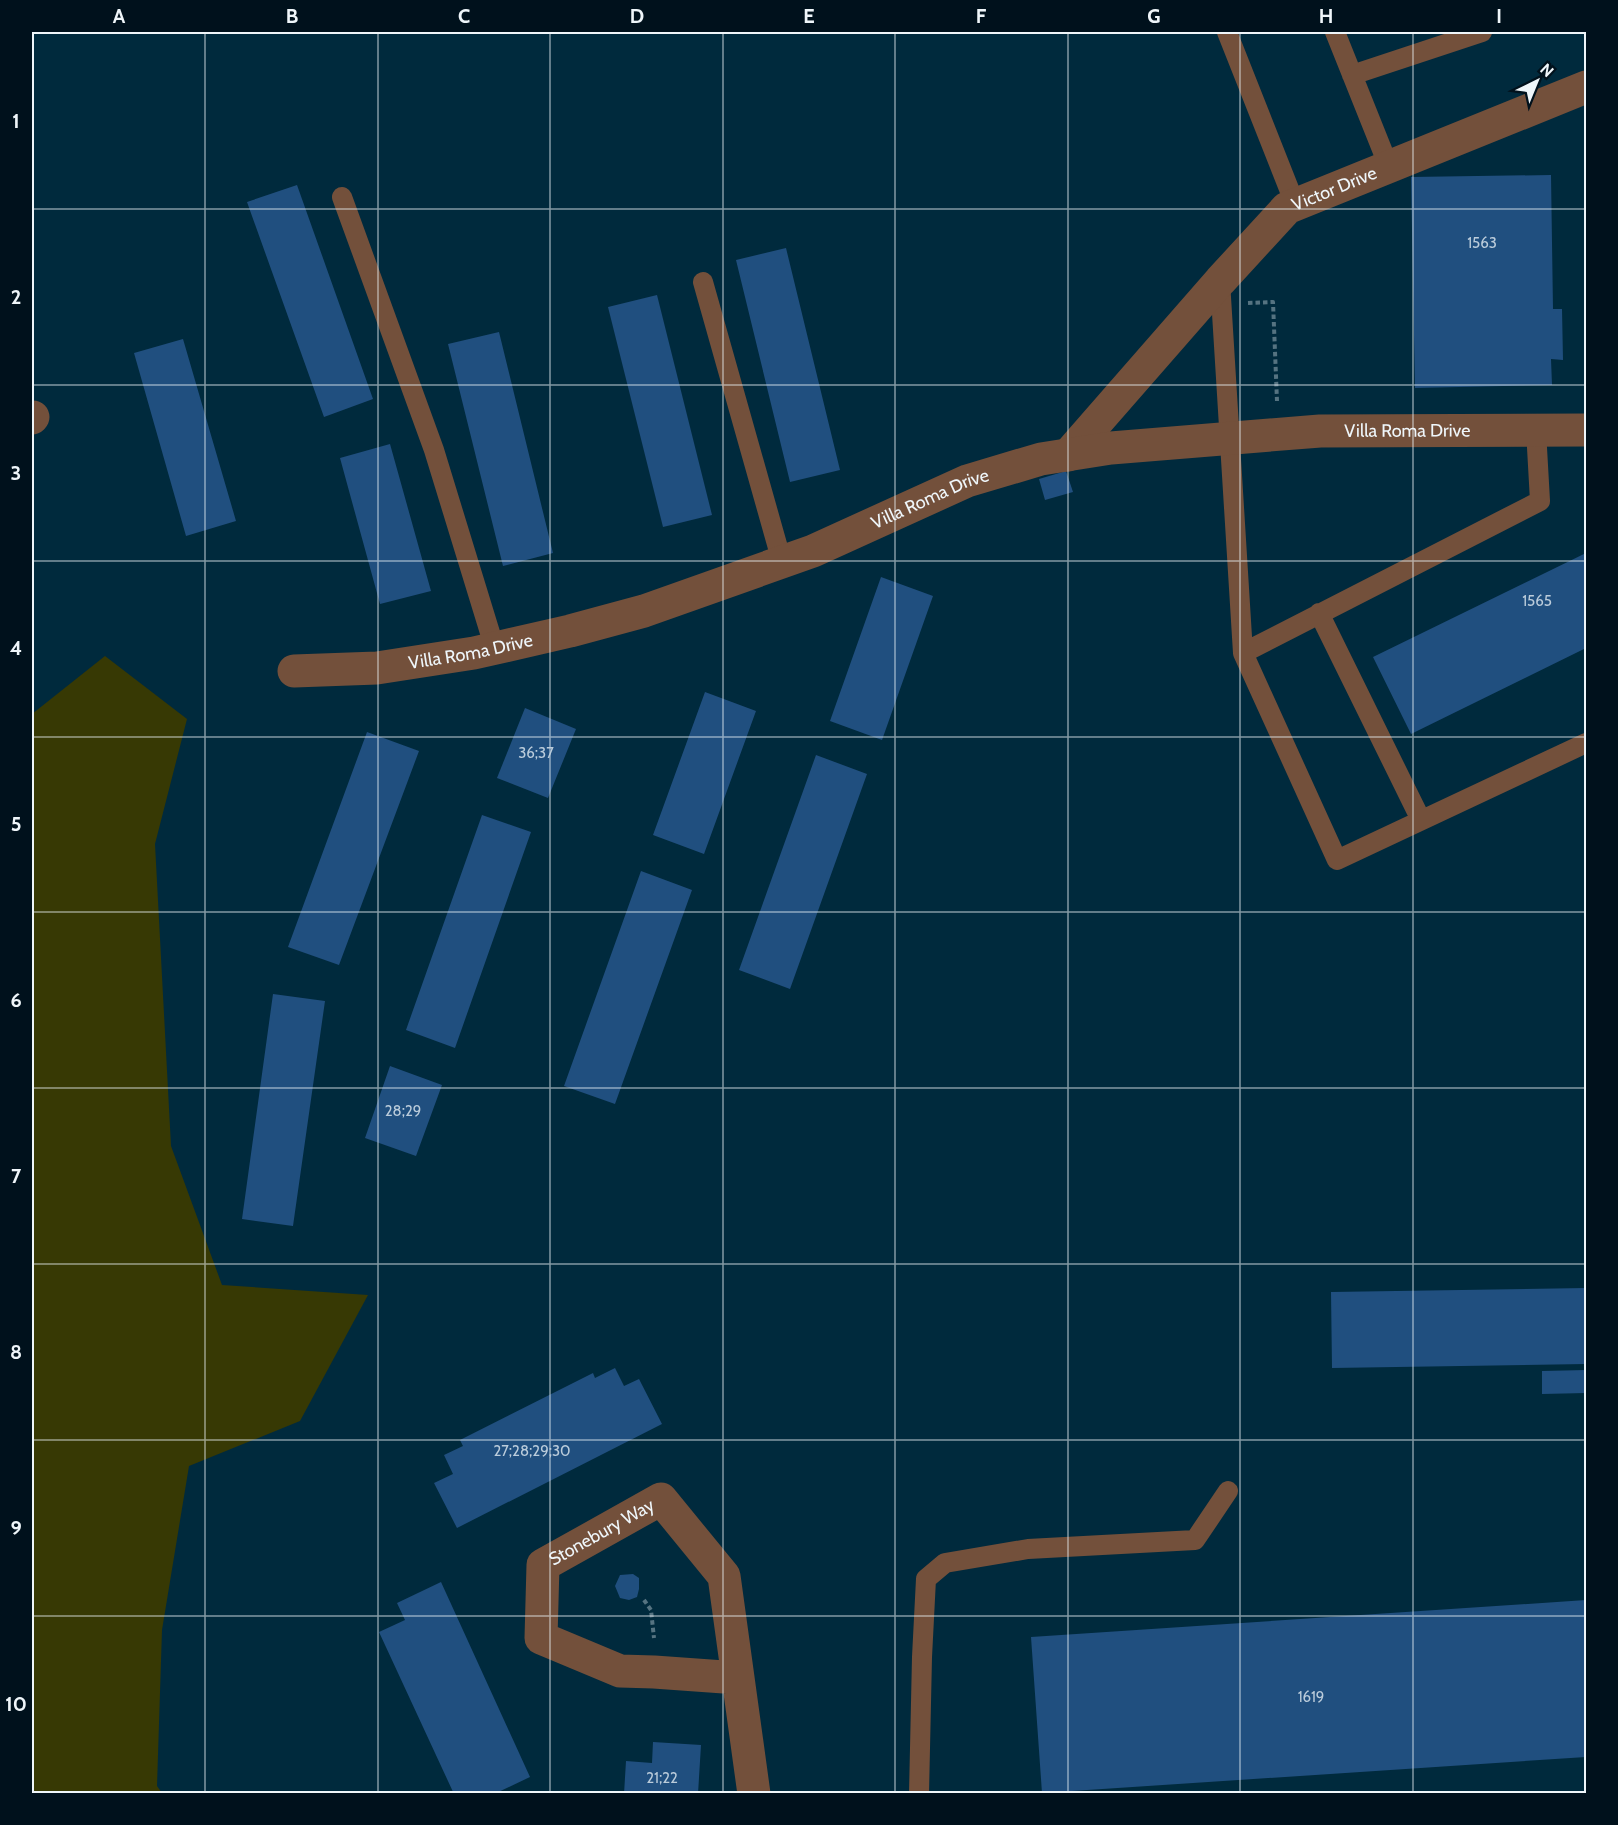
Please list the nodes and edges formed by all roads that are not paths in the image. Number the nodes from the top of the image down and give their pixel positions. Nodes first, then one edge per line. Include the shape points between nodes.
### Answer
1 (1227, 32) edge
2 (1335, 32) edge
3 (1482, 32) edge
4 (1352, 75) junction
5 (1587, 87) edge
6 (1389, 166) junction
7 (342, 197) dead end
8 (1295, 204) junction
9 (1220, 281) junction
10 (703, 282) dead end
11 (1228, 423) junction
12 (1536, 430) junction
13 (1587, 430) edge
14 (1068, 455) junction
15 (782, 562) junction
16 (1319, 613) junction
17 (495, 649) junction
18 (1243, 652) junction
19 (294, 671) dead end
20 (1587, 743) edge
21 (1421, 820) junction
22 (1228, 1491) dead end
23 (738, 1678) junction
24 (754, 1794) edge
25 (920, 1794) edge

1 - 8 lane
2 - 4 lane
3 - 4 lane
4 - 6 lane
5 - 6 street, Victor Drive
6 - 8 street, Victor Drive
7 - 17 lane via 434,450
8 - 9 street, Victor Drive
9 - 11 lane
9 - 14 street, Victor Drive
10 - 15 lane
11 - 12 street, Villa Roma Drive via 1320,430
11 - 14 street, Villa Roma Drive
11 - 18 lane
12 - 13 street, Villa Roma Drive
12 - 16 lane via 1540,501
14 - 15 street, Villa Roma Drive via 967,481
15 - 17 street, Villa Roma Drive via 644,611
16 - 18 lane
16 - 21 lane
17 - 19 street, Villa Roma Drive via 377,668
18 - 21 lane via 1337,860
20 - 21 lane
22 - 25 lane via 1194,1540 1028,1549 945,1563 926,1579
23 - 23 street, Stonebury Way via 724,1576 661,1499 543,1565 541,1638 620,1671
23 - 24 street, Stonebury Way

